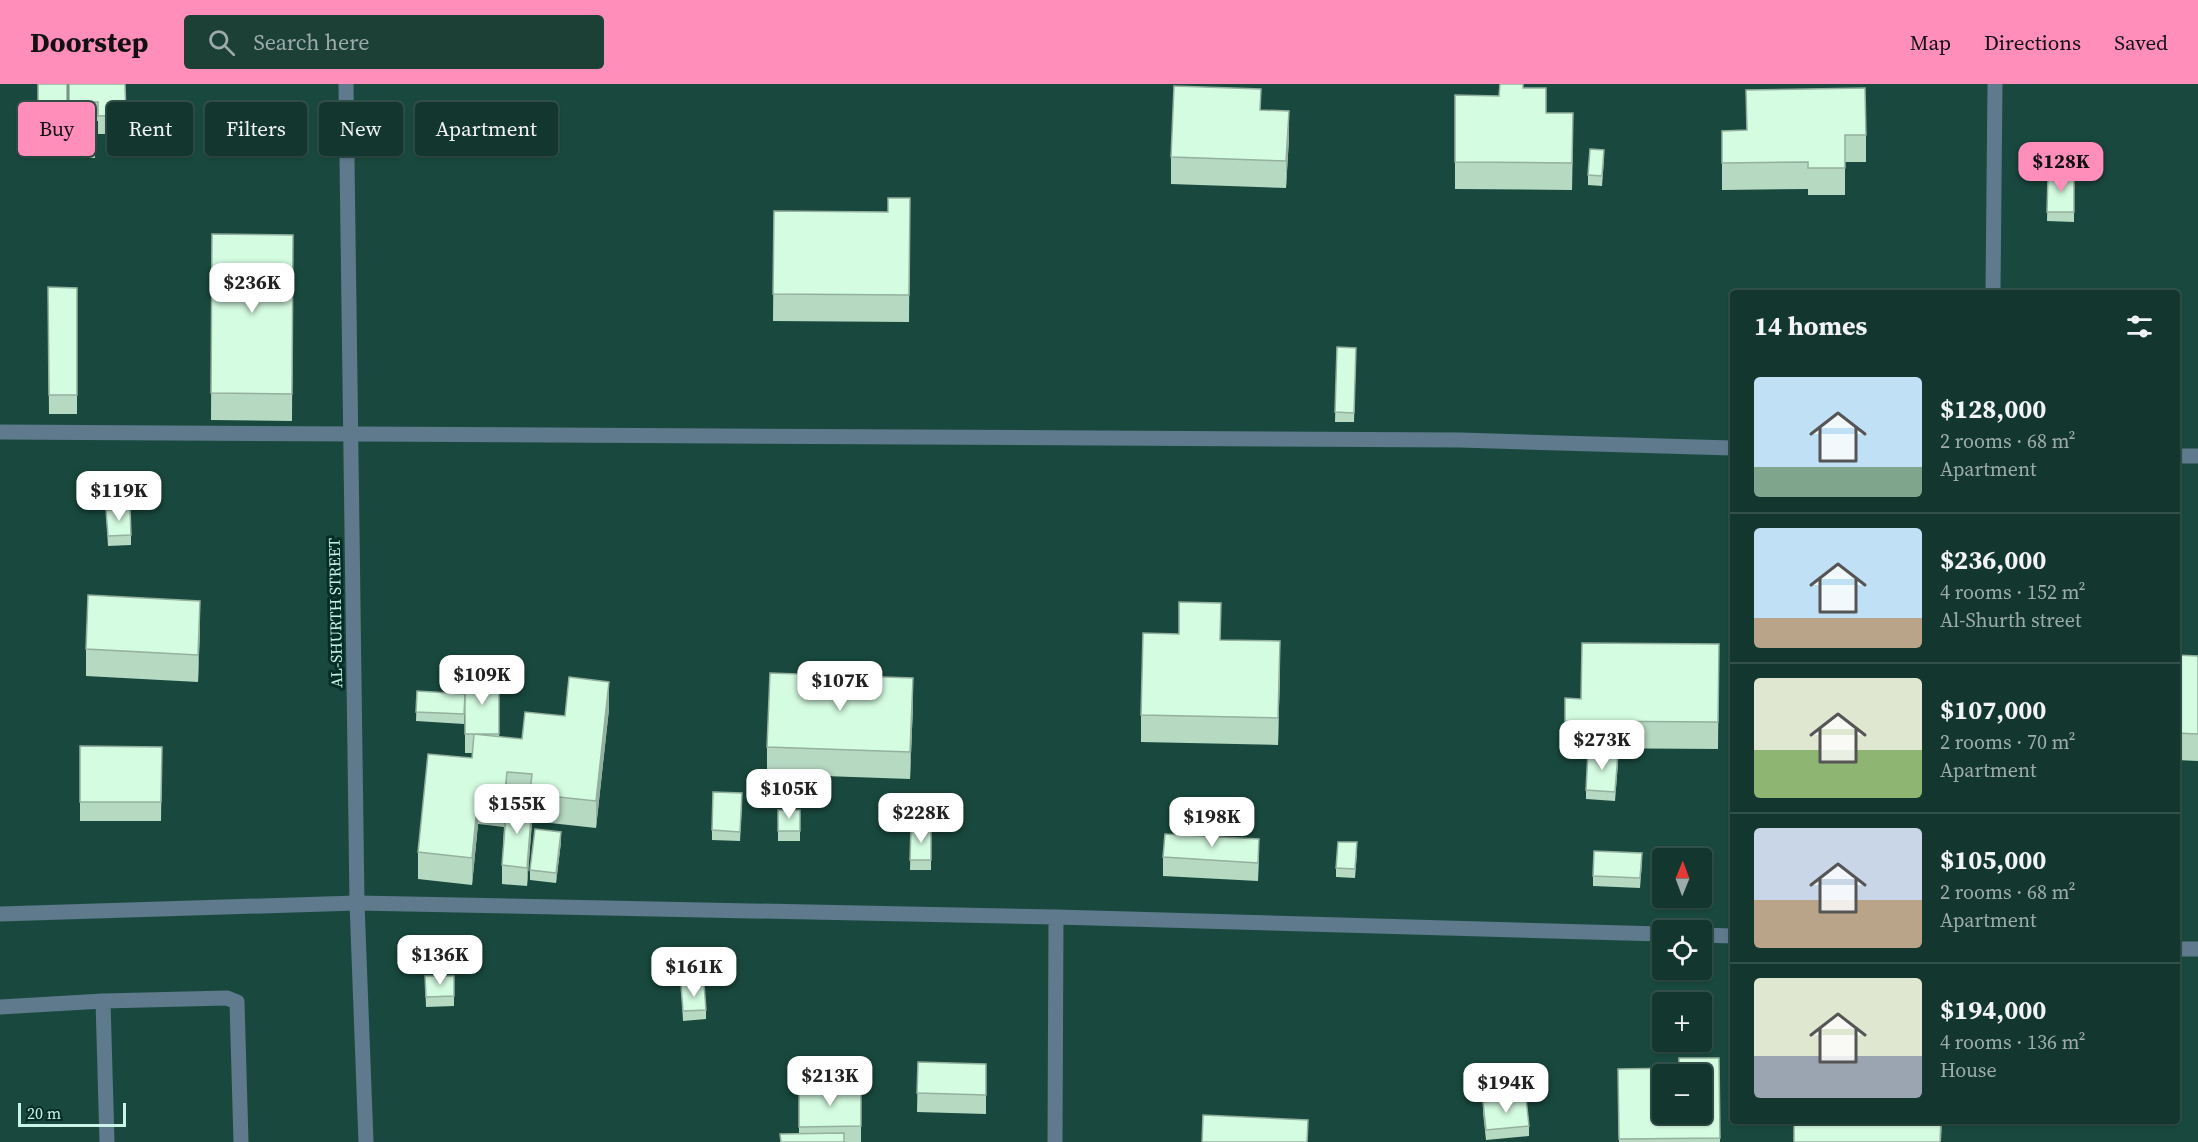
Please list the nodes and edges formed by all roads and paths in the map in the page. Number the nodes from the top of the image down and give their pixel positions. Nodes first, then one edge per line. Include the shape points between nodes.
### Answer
1 (346, 84) edge
2 (1995, 84) edge
3 (1993, 290) edge
4 (0, 432) edge
5 (350, 435) junction
6 (1730, 448) edge
7 (2180, 456) edge
8 (2198, 456) edge
9 (357, 903) junction
10 (0, 914) edge
11 (1056, 916) junction
12 (1652, 934) edge
13 (1712, 935) edge
14 (1730, 936) edge
15 (2180, 949) edge
16 (2198, 949) edge
17 (103, 1001) junction
18 (0, 1007) edge
19 (107, 1142) edge
20 (241, 1142) edge
21 (366, 1142) edge
22 (1055, 1142) edge

1 - 5 street, AL-SHURTH STREET
2 - 3 street
4 - 5 street
5 - 6 street via 1460,440
5 - 9 street, AL-SHURTH STREET
7 - 8 street
9 - 10 street
9 - 11 street
9 - 21 street, AL-SHURTH STREET
11 - 12 street
11 - 22 street
13 - 14 street
15 - 16 street
17 - 18 street
17 - 19 street
17 - 20 street via 227,998 237,1002

